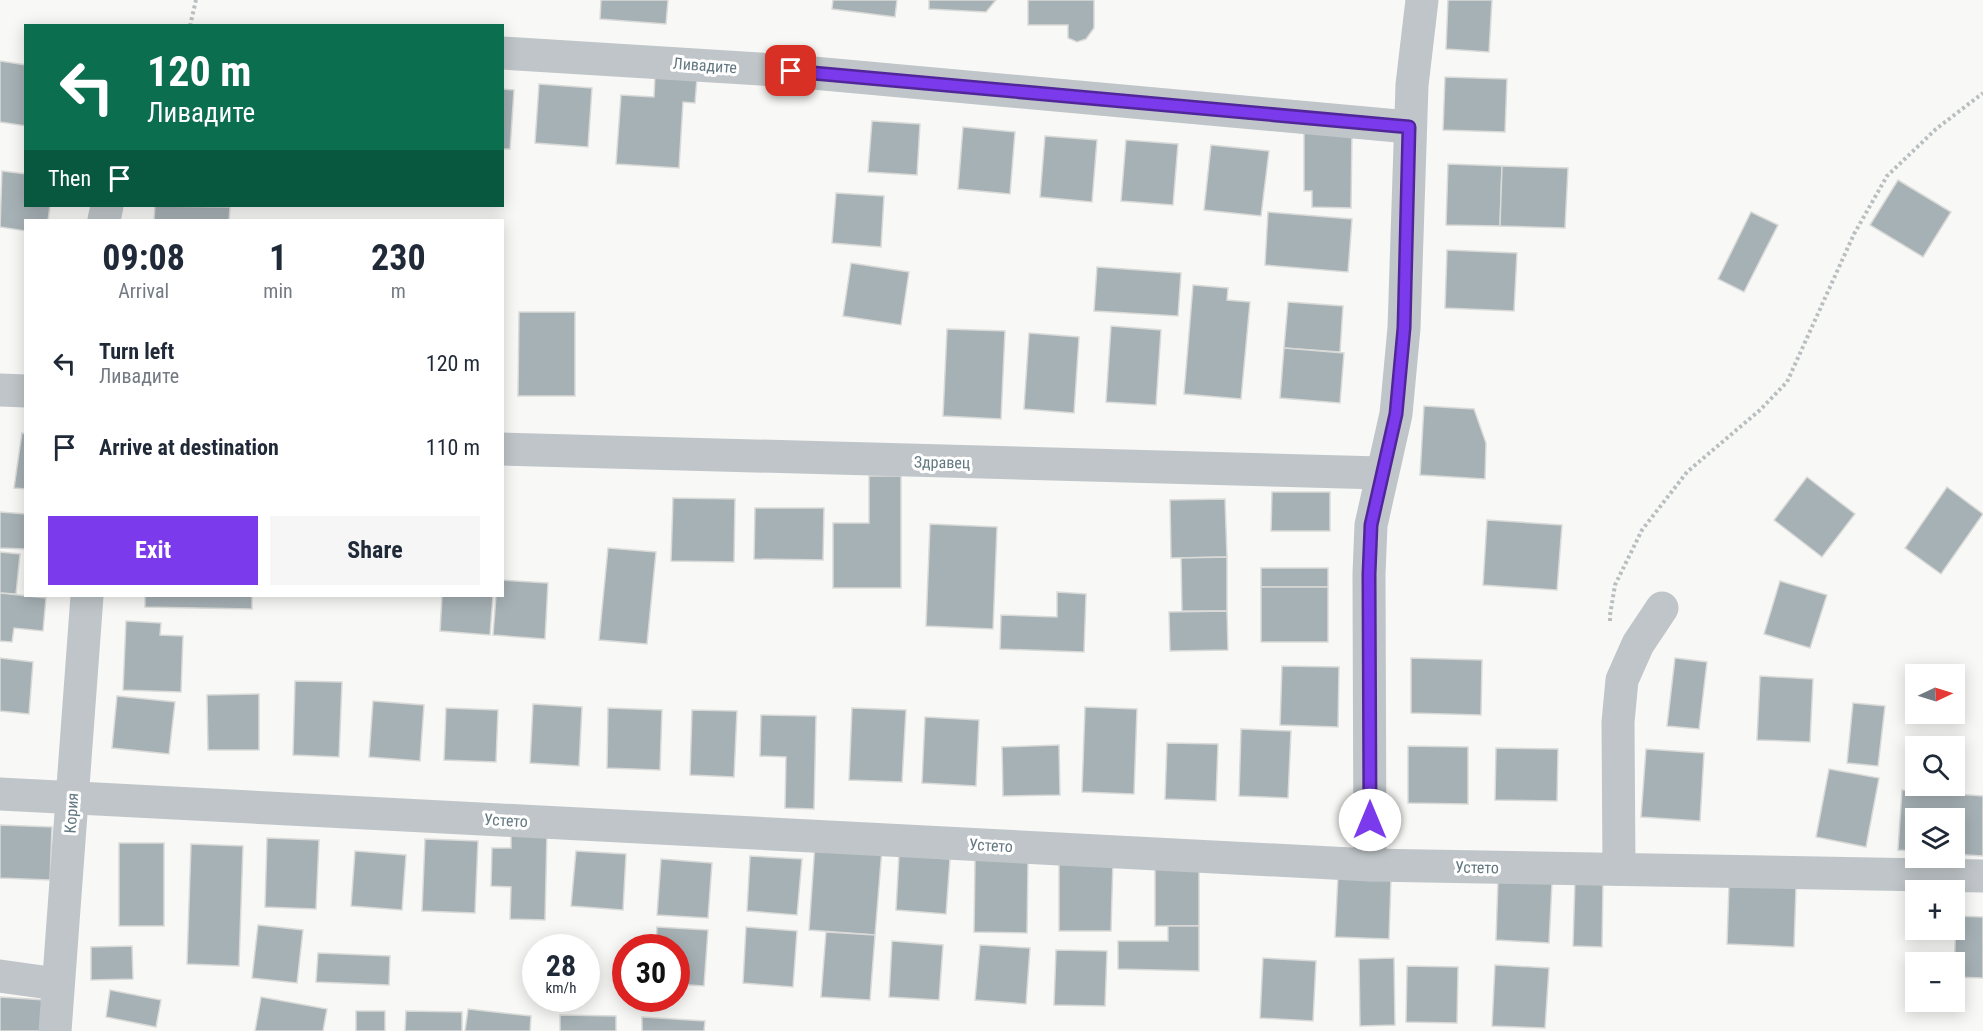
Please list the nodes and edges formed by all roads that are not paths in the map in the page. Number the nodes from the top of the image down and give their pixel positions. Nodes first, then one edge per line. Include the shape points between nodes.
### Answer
1 (1422, 0) edge
2 (504, 52) edge
3 (1409, 127) junction
4 (0, 390) edge
5 (24, 391) edge
6 (504, 449) edge
7 (1381, 473) junction
8 (87, 597) edge
9 (1662, 608) dead end
10 (0, 794) edge
11 (72, 798) junction
12 (1370, 865) junction
13 (1619, 869) junction
14 (1983, 876) edge
15 (0, 976) edge
16 (57, 984) junction
17 (55, 1031) edge

1 - 3 street
2 - 3 street, Ливадите via 791,71
3 - 7 street via 1404,328 1396,414
4 - 5 street
6 - 7 street, Здравец
7 - 12 street via 1371,525 1369,574
8 - 11 street, Кория
9 - 13 street via 1638,644 1622,680 1618,722
10 - 11 street, Устето
11 - 12 street, Устето
11 - 16 street, Кория
12 - 13 street, Устето
13 - 14 street, Устето
15 - 16 street
16 - 17 street, Кория

